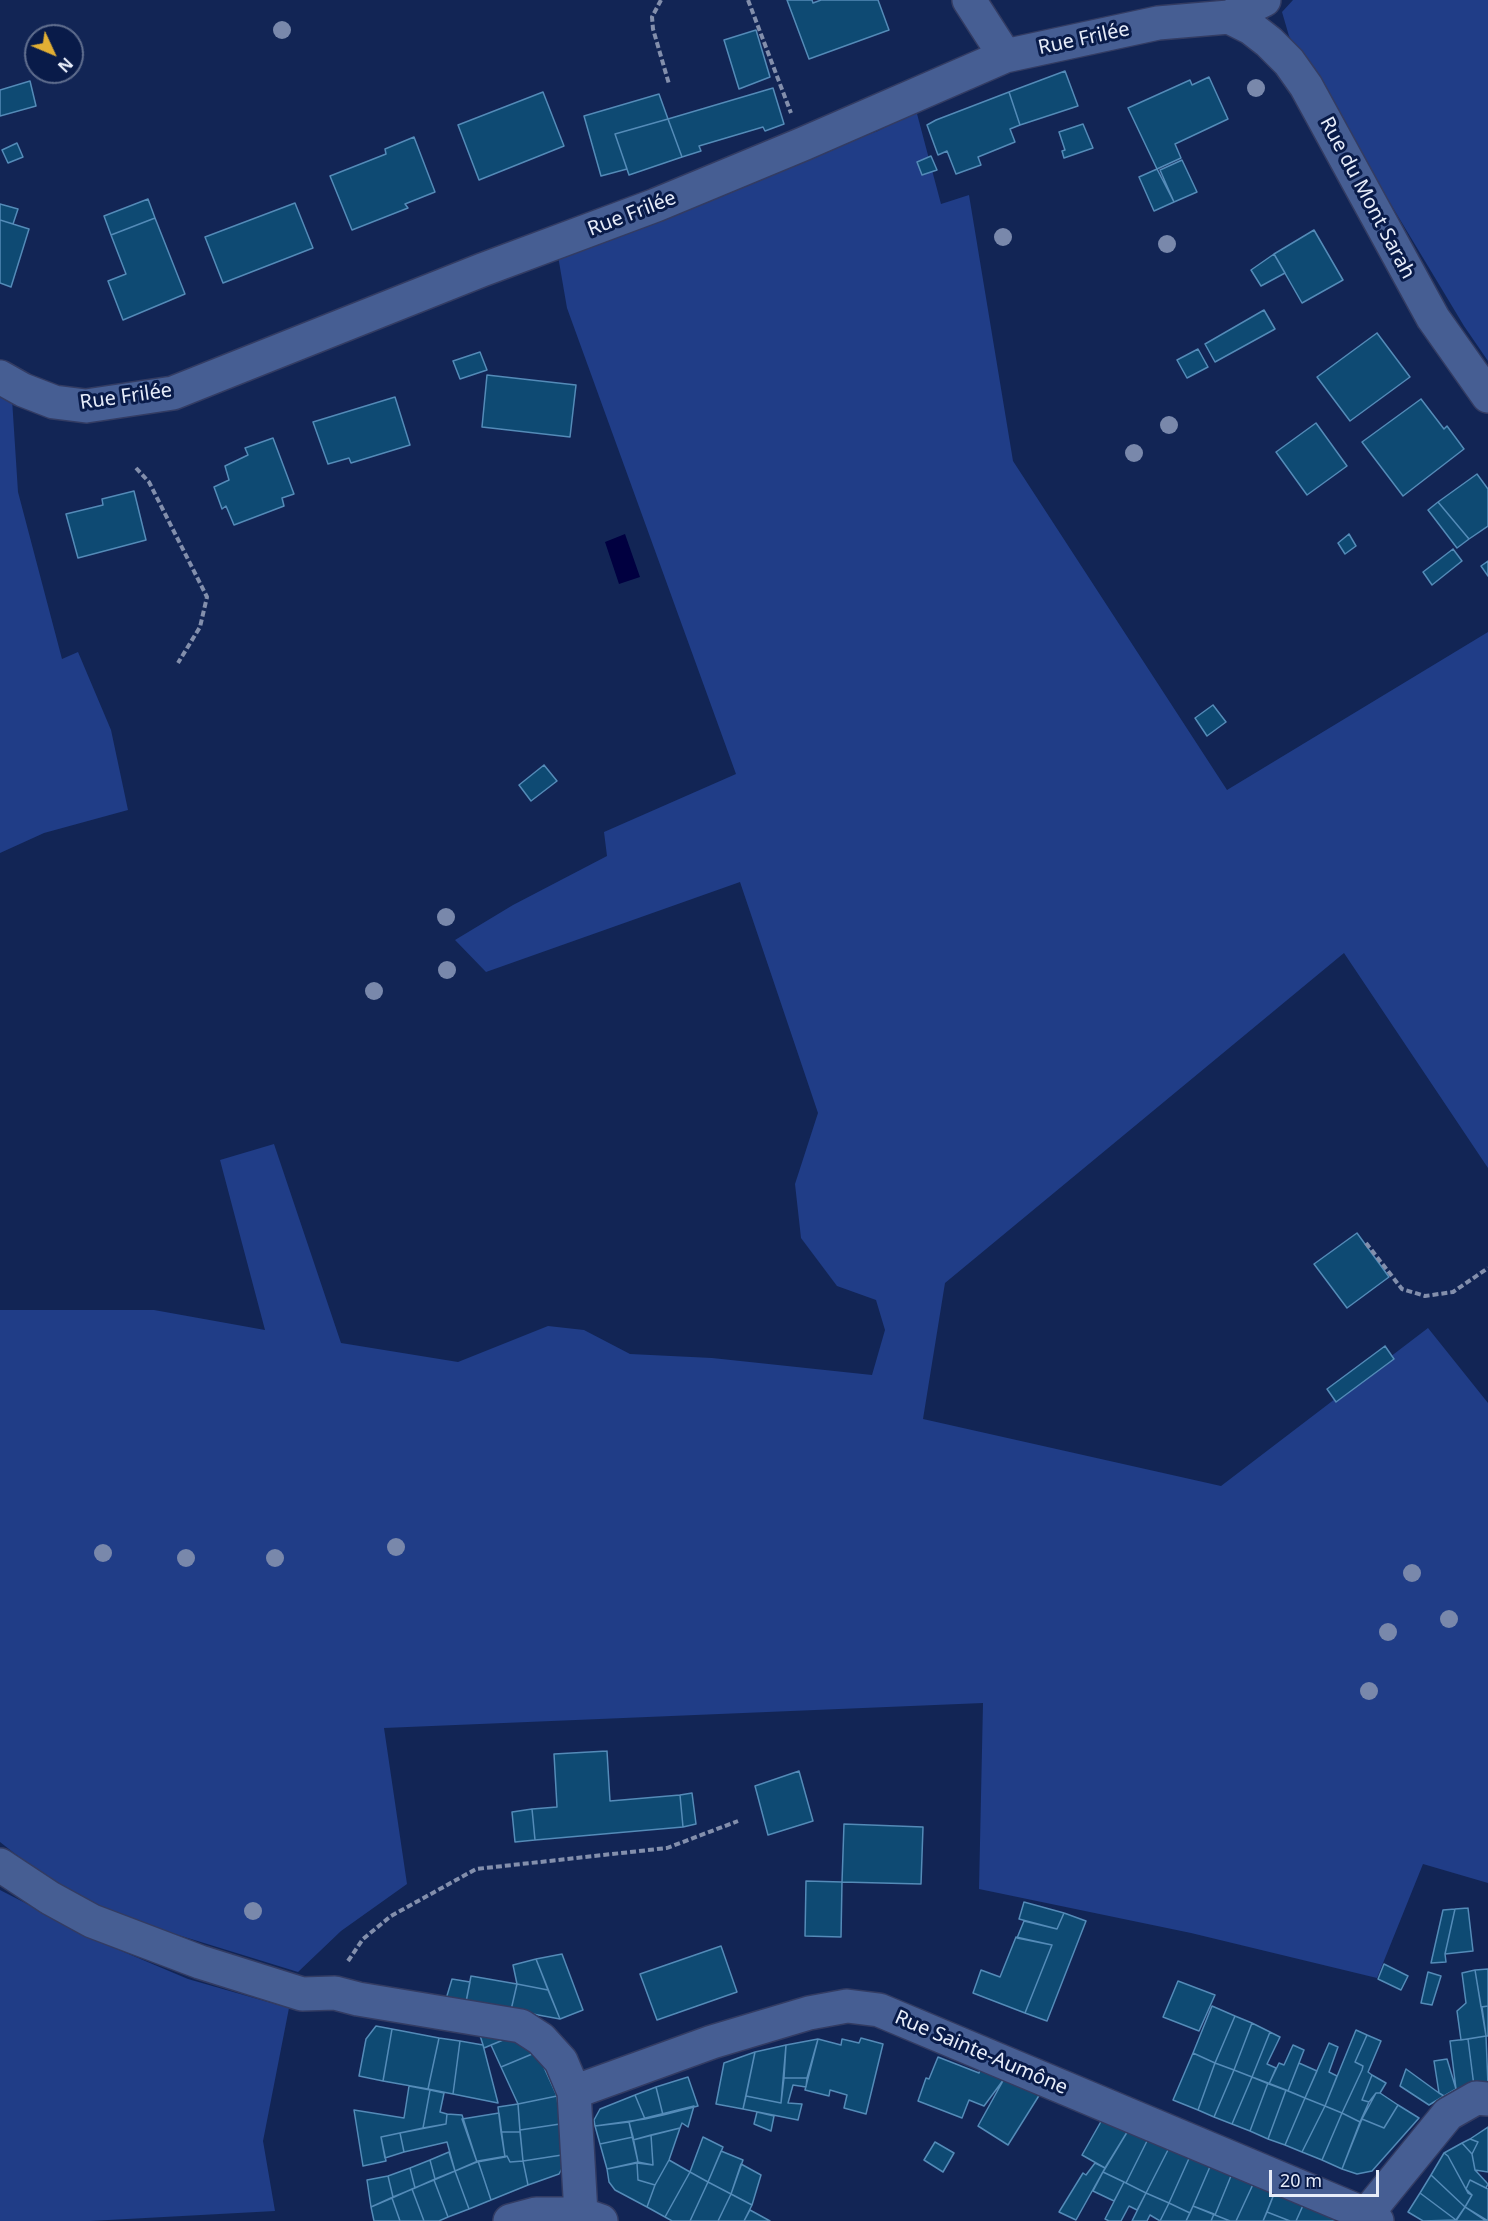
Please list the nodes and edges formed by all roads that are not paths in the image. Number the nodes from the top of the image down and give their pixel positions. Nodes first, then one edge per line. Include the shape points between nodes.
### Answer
1 (969, 0) edge
2 (1264, 0) edge
3 (1228, 17) junction
4 (1005, 56) junction
5 (0, 377) edge
6 (1488, 396) edge
7 (0, 1865) edge
8 (574, 2092) junction
9 (1488, 2099) edge
10 (591, 2218) edge
11 (1368, 2219) edge
12 (510, 2221) edge

1 - 4 street
2 - 3 street, Rue Frilée
3 - 4 street, Rue Frilée via 1158,23
3 - 6 street, Rue du Mont Sarah via 1269,42 1306,86 1433,318
4 - 5 street, Rue Frilée via 657,205 173,393 86,406 54,402
7 - 8 street via 92,1921 200,1962 302,1994 335,1993 521,2026 541,2039 561,2061
8 - 10 street
8 - 11 street, Rue Sainte-Aumône via 711,2042 809,2013 847,2006 879,2010
9 - 11 street via 1476,2098 1448,2114
10 - 12 street via 536,2214

